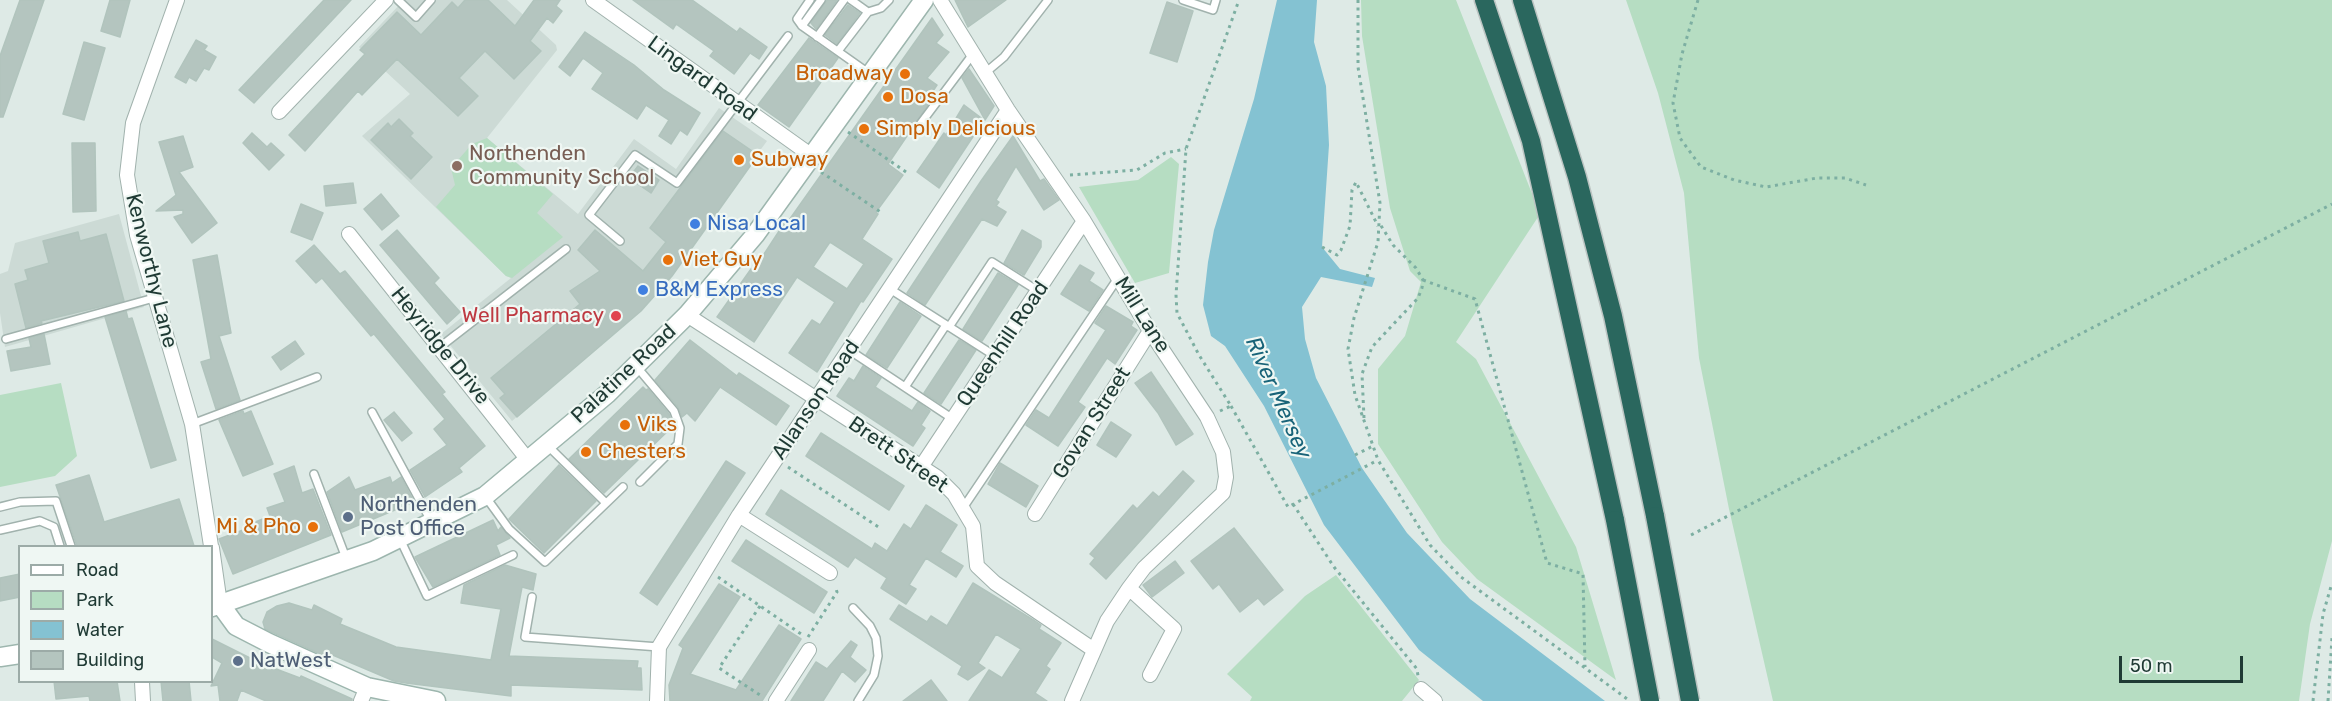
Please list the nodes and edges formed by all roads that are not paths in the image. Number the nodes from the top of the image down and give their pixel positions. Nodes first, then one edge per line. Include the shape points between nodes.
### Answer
1 (177, 0) edge
2 (386, 0) edge
3 (398, 0) edge
4 (431, 0) edge
5 (593, 0) edge
6 (810, 0) edge
7 (821, 0) edge
8 (844, 0) edge
9 (851, 0) edge
10 (889, 0) edge
11 (924, 0) edge
12 (940, 0) edge
13 (1048, 0) edge
14 (1183, 0) edge
15 (1216, 0) edge
16 (1484, 0) edge
17 (1522, 0) edge
18 (868, 12) junction
19 (802, 26) junction
20 (788, 36) dead end
21 (817, 37) junction
22 (838, 51) junction
23 (973, 54) junction
24 (985, 73) junction
25 (871, 75) junction
26 (736, 104) junction
27 (1008, 110) junction
28 (279, 112) dead end
29 (915, 131) dead end
30 (810, 159) junction
31 (1084, 221) junction
32 (349, 234) dead end
33 (620, 241) dead end
34 (566, 249) dead end
35 (1118, 278) junction
36 (890, 289) junction
37 (1038, 291) junction
38 (154, 298) junction
39 (687, 315) junction
40 (948, 326) junction
41 (1150, 331) junction
42 (6, 339) dead end
43 (440, 346) junction
44 (849, 350) junction
45 (995, 356) junction
46 (636, 366) junction
47 (317, 377) dead end
48 (905, 387) junction
49 (816, 399) junction
50 (372, 412) dead end
51 (953, 419) junction
52 (192, 424) junction
53 (547, 445) junction
54 (528, 460) junction
55 (921, 467) junction
56 (314, 474) dead end
57 (640, 482) dead end
58 (623, 487) dead end
59 (485, 496) junction
60 (606, 503) junction
61 (0, 507) edge
62 (963, 508) junction
63 (1035, 514) dead end
64 (740, 515) junction
65 (432, 524) junction
66 (0, 530) edge
67 (400, 539) junction
68 (60, 545) edge
69 (71, 545) edge
70 (211, 545) edge
71 (513, 555) dead end
72 (347, 560) junction
73 (213, 570) edge
74 (830, 573) road end
75 (1129, 588) junction
76 (532, 597) dead end
77 (216, 605) edge
78 (854, 608) dead end
79 (659, 647) junction
80 (807, 649) road end
81 (1094, 650) junction
82 (18, 654) edge
83 (0, 657) edge
84 (1150, 675) dead end
85 (141, 683) edge
86 (1421, 689) road end
87 (364, 694) edge
88 (143, 701) edge
89 (436, 701) edge
90 (657, 701) edge
91 (776, 701) edge
92 (858, 701) edge
93 (1072, 701) edge
94 (1435, 701) edge
95 (1650, 701) edge
96 (1690, 701) edge

1 - 38 street, Kenworthy Lane via 133,123 128,149 127,175 137,235
2 - 28 street
3 - 4 lane via 416,17
5 - 26 street, Lingard Road
6 - 19 lane via 797,19
7 - 19 lane
8 - 21 lane
9 - 18 lane
10 - 18 lane
11 - 25 main road, Palatine Road
12 - 23 street, Mill Lane
13 - 24 lane via 1004,57
14 - 15 lane via 1213,10
16 - 95 highway, bridge via 1531,141 1615,520
17 - 96 highway, bridge via 1577,177 1610,305
18 - 22 lane
19 - 21 lane
20 - 26 lane
21 - 22 lane
22 - 25 lane
23 - 24 street, Mill Lane
23 - 29 lane
24 - 27 street, Mill Lane
25 - 30 main road, Palatine Road
26 - 30 street, Lingard Road
26 - 33 lane via 677,183 635,155 589,215
27 - 31 street, Mill Lane
27 - 36 street, Allanson Road
30 - 39 main road, Palatine Road via 755,235
31 - 35 street, Mill Lane
31 - 37 street, Queenhill Road
32 - 43 street, Heyridge Drive
34 - 43 lane
35 - 41 street, Mill Lane
35 - 62 lane
36 - 40 lane
36 - 44 street, Allanson Road
37 - 40 lane via 992,262
37 - 45 street, Queenhill Road
38 - 42 lane
38 - 52 street, Kenworthy Lane
39 - 46 main road, Palatine Road
39 - 49 street, Brett Street
40 - 45 lane
40 - 48 lane
41 - 63 street, Govan Street
41 - 75 street, Mill Lane via 1207,417 1223,452 1226,477 1223,493 1144,568
43 - 54 street, Heyridge Drive
44 - 48 lane
44 - 49 street, Allanson Road
45 - 51 street, Queenhill Road
46 - 53 main road, Palatine Road
46 - 57 lane via 674,411 680,428 678,444
47 - 52 lane
48 - 51 lane
49 - 55 street, Brett Street
49 - 64 street, Allanson Road
50 - 65 lane
51 - 55 street, Queenhill Road
52 - 70 street, Kenworthy Lane
53 - 54 main road, Palatine Road
53 - 60 lane
54 - 59 main road, Palatine Road
55 - 62 street, Brett Street via 937,477
56 - 72 lane
58 - 60 lane
59 - 60 lane via 509,529 545,562
59 - 65 main road, Palatine Road
61 - 69 lane via 56,501
62 - 81 street, Brett Street via 973,526 977,566 995,583
64 - 74 street
64 - 79 street, Allanson Road
65 - 67 main road, Palatine Road
66 - 68 lane via 40,521 54,527
67 - 71 lane via 427,596
67 - 72 main road, Palatine Road
72 - 77 main road, Palatine Road
73 - 77 street, Kenworthy Lane
75 - 81 street, Mill Lane
75 - 84 street via 1174,629
76 - 79 lane via 525,637
77 - 87 main road via 236,626
78 - 92 lane via 876,638 878,656 874,675
79 - 90 street, Allanson Road
80 - 91 street
81 - 93 street, Mill Lane
82 - 83 main road
85 - 88 street
86 - 94 street
87 - 89 main road

